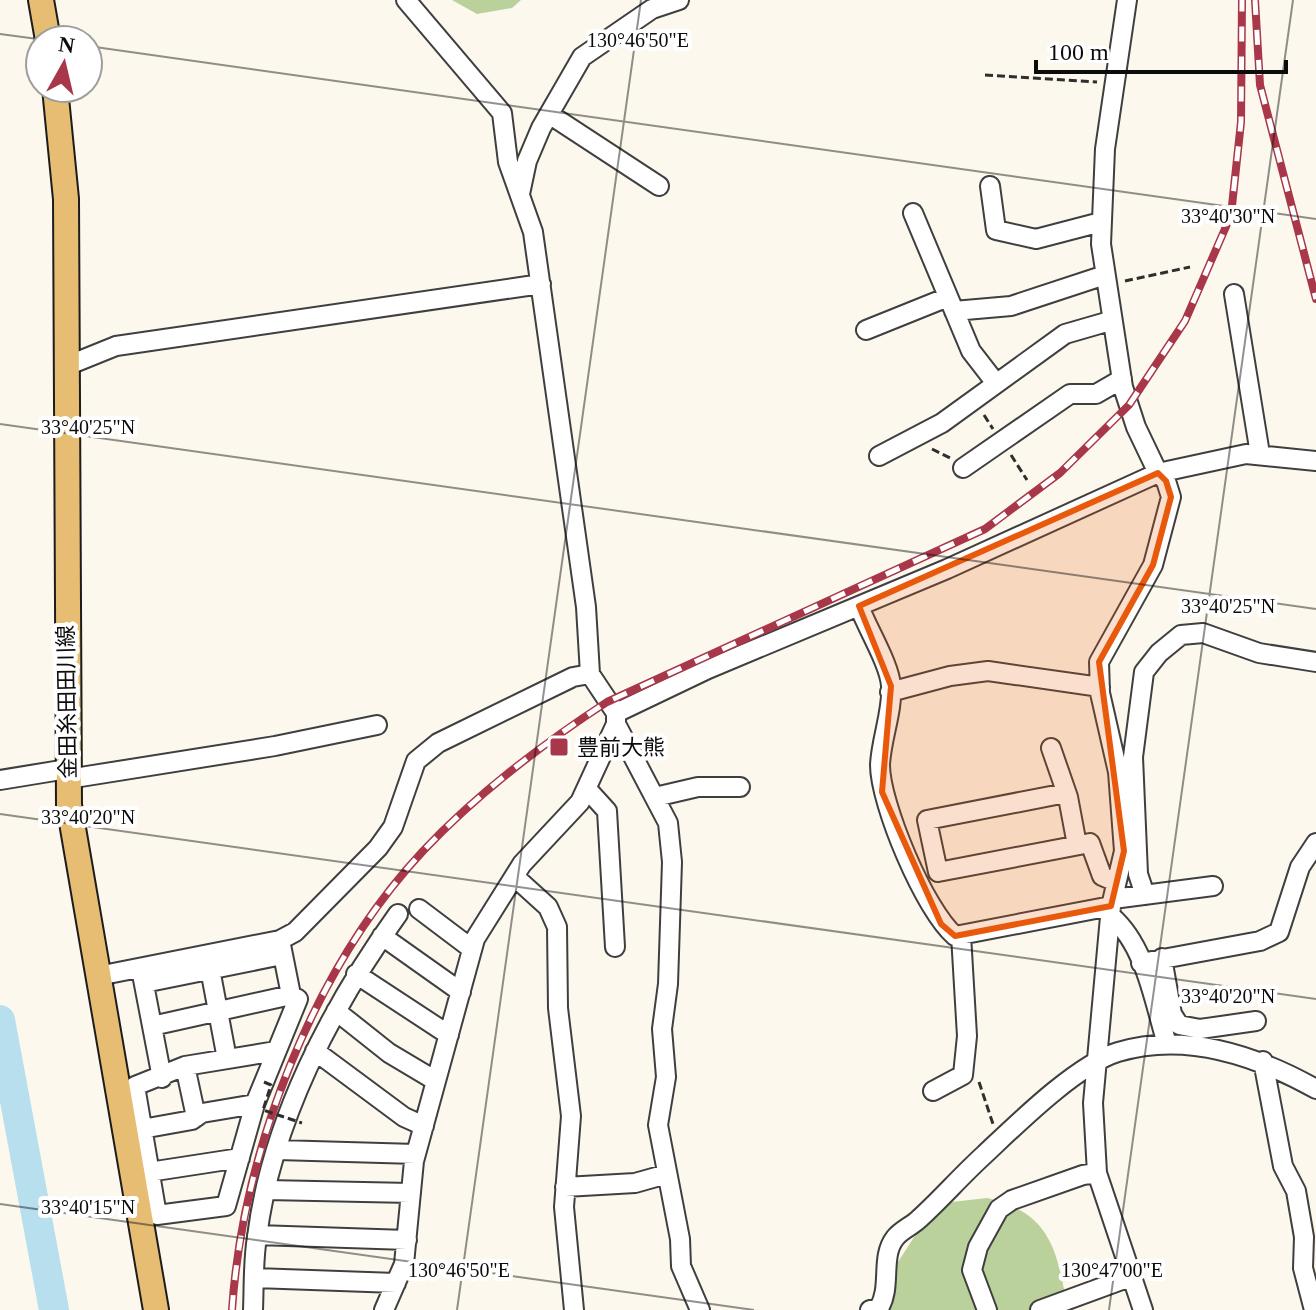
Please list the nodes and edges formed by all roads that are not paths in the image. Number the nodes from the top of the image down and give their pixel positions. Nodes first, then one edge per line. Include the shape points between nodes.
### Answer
1 (41, 0) edge
2 (406, 0) edge
3 (679, 0) edge
4 (1127, 0) edge
5 (45, 24) edge
6 (57, 104) edge
7 (549, 114) junction
8 (659, 186) dead end
9 (990, 186) dead end
10 (520, 194) junction
11 (913, 213) dead end
12 (1101, 222) junction
13 (1105, 279) junction
14 (541, 284) junction
15 (1234, 294) dead end
16 (951, 304) junction
17 (1110, 321) junction
18 (866, 330) dead end
19 (69, 365) junction
20 (1122, 379) junction
21 (995, 382) junction
22 (1260, 454) junction
23 (879, 456) dead end
24 (1316, 461) edge
25 (963, 468) road end
26 (1158, 473) junction
27 (859, 606) junction
28 (1316, 662) edge
29 (590, 674) junction
30 (1100, 687) junction
31 (890, 692) junction
32 (616, 719) junction
33 (377, 725) dead end
34 (1051, 748) dead end
35 (63, 772) junction
36 (0, 780) edge
37 (740, 787) dead end
38 (587, 789) junction
39 (1066, 793) junction
40 (655, 797) junction
41 (1316, 843) edge
42 (1077, 845) junction
43 (516, 878) junction
44 (1213, 886) dead end
45 (1145, 895) junction
46 (1113, 901) junction
47 (419, 909) dead end
48 (398, 914) dead end
49 (961, 935) junction
50 (382, 936) junction
51 (281, 947) junction
52 (615, 947) dead end
53 (472, 949) junction
54 (1162, 958) junction
55 (1141, 963) junction
56 (210, 969) junction
57 (356, 974) junction
58 (143, 975) junction
59 (98, 976) junction
60 (461, 992) junction
61 (291, 995) junction
62 (336, 1011) junction
63 (218, 1012) junction
64 (1256, 1021) dead end
65 (152, 1026) junction
66 (449, 1035) junction
67 (1167, 1044) junction
68 (276, 1051) junction
69 (315, 1051) junction
70 (227, 1059) junction
71 (1263, 1061) junction
72 (1096, 1063) junction
73 (185, 1066) junction
74 (162, 1078) junction
75 (436, 1081) junction
76 (1316, 1089) edge
77 (933, 1091) dead end
78 (255, 1104) junction
79 (196, 1117) junction
80 (424, 1126) junction
81 (142, 1129) junction
82 (278, 1150) junction
83 (416, 1154) junction
84 (240, 1158) junction
85 (149, 1172) junction
86 (1097, 1173) junction
87 (667, 1174) junction
88 (565, 1187) junction
89 (267, 1190) junction
90 (411, 1193) junction
91 (257, 1235) junction
92 (407, 1240) junction
93 (1130, 1277) junction
94 (255, 1278) junction
95 (396, 1283) junction
96 (156, 1310) edge
97 (253, 1310) edge
98 (384, 1310) edge
99 (574, 1310) edge
100 (700, 1310) edge
101 (870, 1310) edge
102 (987, 1310) edge
103 (1040, 1310) edge
104 (1143, 1310) edge
105 (1314, 1310) edge

1 - 5 main road
2 - 10 street via 502,113 508,162
3 - 7 street via 652,9 582,57
4 - 12 street
6 - 19 main road, 金田糸田田川線 via 66,199
7 - 8 street
7 - 10 street via 527,161
9 - 12 street via 996,230 1036,239
10 - 14 street via 533,232
11 - 16 street
12 - 13 street
13 - 16 street via 1011,306
13 - 17 street
14 - 19 street via 116,346
14 - 29 street via 586,607
15 - 22 street
16 - 18 street
16 - 21 street via 971,351
17 - 20 street
17 - 21 street via 1065,334
19 - 35 main road, 金田糸田田川線
20 - 25 street via 1096,394 1070,394
20 - 26 street via 1136,427
21 - 23 street via 942,423
22 - 24 street
22 - 26 street
26 - 27 street
26 - 30 street via 1171,497 1153,565 1129,614 1104,648
27 - 31 street via 885,666
27 - 32 street via 708,669
28 - 45 street via 1259,653 1203,633 1181,635 1144,672 1133,757 1138,874
29 - 32 street
29 - 51 street via 573,677 438,743 416,761 393,827 378,848
30 - 31 street via 988,671
30 - 46 street via 1118,772 1124,851
31 - 49 street via 880,763 882,792 926,899 941,924
32 - 38 street
32 - 40 street
33 - 35 street via 275,746
34 - 39 street
35 - 36 street
35 - 59 main road, 金田糸田田川線
37 - 40 street via 698,787
38 - 43 street via 522,864
38 - 52 street via 607,811
39 - 42 street
39 - 42 street via 927,820 938,872
40 - 87 street via 668,823 672,862 662,1029 666,1077 658,1125
41 - 54 street via 1300,867 1279,932 1260,941
42 - 46 street via 1090,843
43 - 53 street
43 - 88 street via 548,907 557,927 558,1008 571,1116
44 - 45 street
45 - 46 street
46 - 49 street
46 - 55 street
46 - 72 street
47 - 53 street
48 - 50 street
49 - 77 street via 965,1064 963,1075
50 - 57 street
50 - 60 street
51 - 56 street
51 - 58 street
51 - 61 street
53 - 60 street
54 - 55 street
54 - 64 street via 1172,1014 1179,1025 1200,1029
55 - 67 street
56 - 58 street
56 - 63 street
57 - 62 street
57 - 66 street
58 - 59 street
58 - 65 street
59 - 96 main road, 金田糸田田川線
60 - 66 street
61 - 63 street
61 - 68 street via 298,999
62 - 69 street
62 - 75 street via 389,1053
63 - 65 street
63 - 70 street
65 - 74 street
66 - 75 street
67 - 71 street
67 - 72 street
68 - 70 street
68 - 78 street
69 - 80 street
69 - 82 street
70 - 73 street
71 - 76 street
71 - 105 street via 1283,1166 1296,1191 1303,1268
72 - 86 street
72 - 101 street via 1028,1114 895,1237 884,1300
73 - 74 street
73 - 79 street
74 - 81 street via 135,1086
75 - 80 street
78 - 79 street
78 - 84 street
79 - 81 street
80 - 83 street
81 - 85 street
82 - 83 street
82 - 89 street
83 - 90 street
84 - 85 street
84 - 85 street via 226,1206 157,1215
86 - 93 street
86 - 102 street via 999,1209 972,1270
87 - 88 street via 635,1183
87 - 100 street via 681,1266
88 - 99 street
89 - 90 street
89 - 91 street
90 - 92 street
91 - 92 street
91 - 94 street
92 - 95 street
93 - 103 street
93 - 104 street
94 - 95 street
94 - 97 street
95 - 98 street

